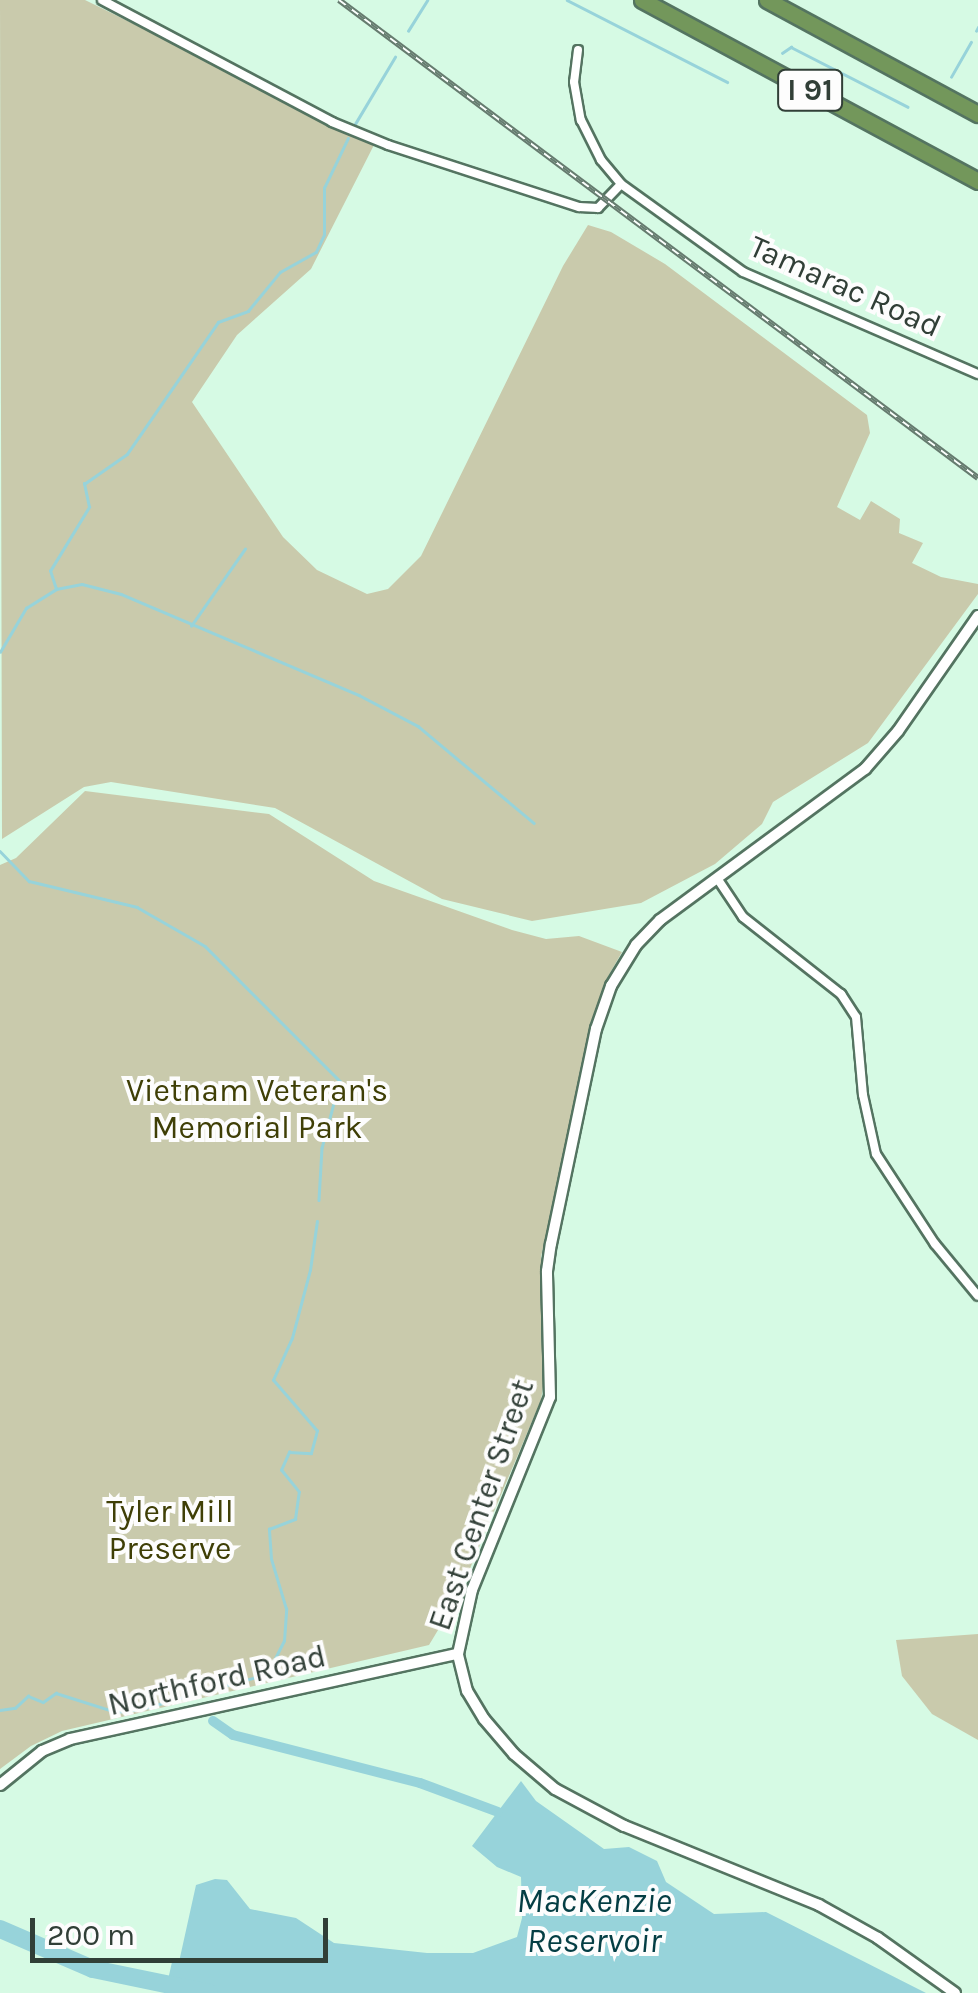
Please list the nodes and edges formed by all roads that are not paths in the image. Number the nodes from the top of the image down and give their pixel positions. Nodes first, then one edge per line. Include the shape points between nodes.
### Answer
1 (102, 0) edge
2 (642, 0) edge
3 (767, 0) edge
4 (578, 50) dead end
5 (978, 114) edge
6 (978, 181) edge
7 (621, 184) junction
8 (978, 374) edge
9 (978, 616) edge
10 (717, 878) junction
11 (978, 1296) edge
12 (458, 1654) junction
13 (0, 1785) edge
14 (955, 1993) edge

1 - 7 street via 332,122 388,144 579,207 598,208
2 - 6 highway, I 91
3 - 5 highway, I 91
4 - 7 street, Tamarac Road via 574,82 582,120
7 - 8 street, Tamarac Road via 743,272
9 - 10 street, East Center Street via 864,769
10 - 11 street via 750,924 841,994 856,1017 876,1154 934,1244
10 - 12 street, East Center Street via 647,932 603,1006 551,1244 550,1397 472,1590
12 - 13 street, Northford Road via 70,1739 42,1751
12 - 14 street, East Center Street via 467,1691 484,1719 555,1789 624,1826 835,1913

